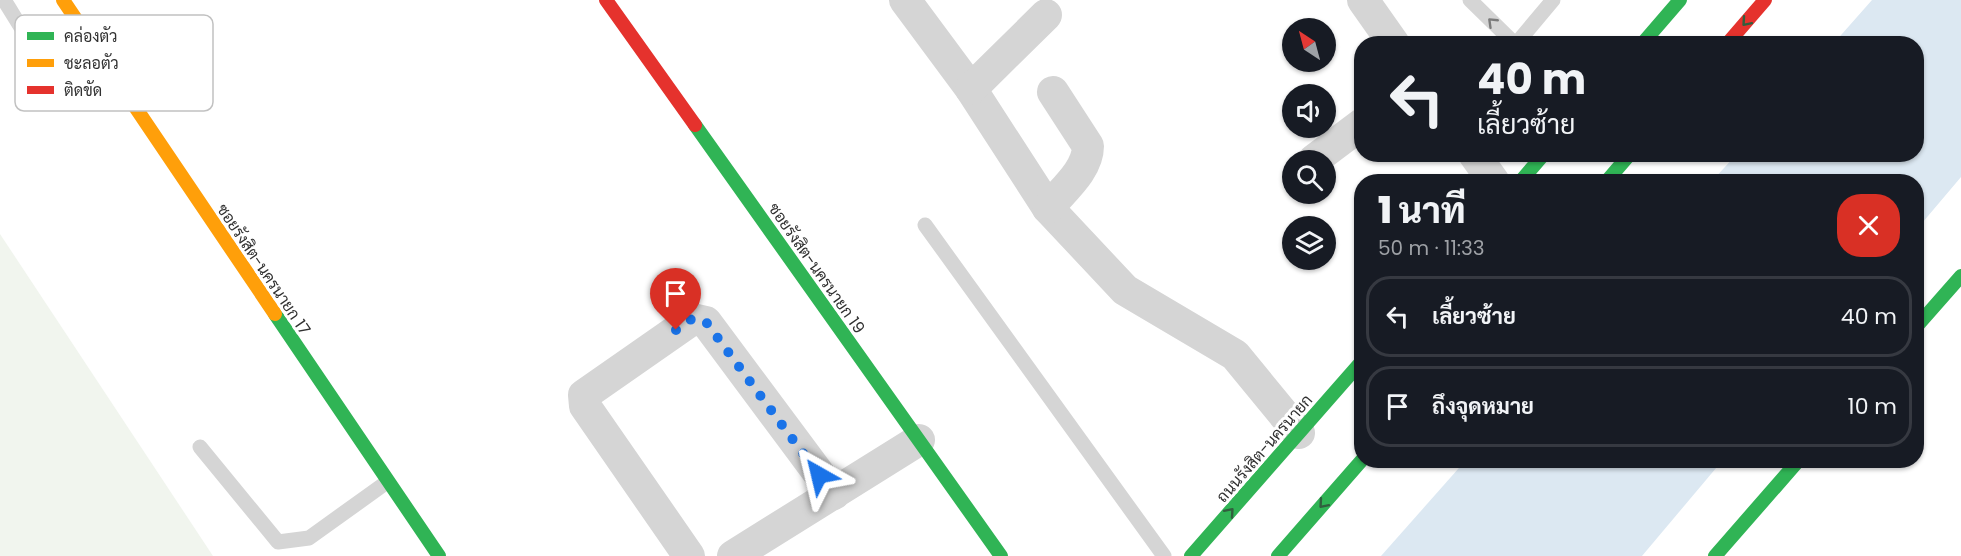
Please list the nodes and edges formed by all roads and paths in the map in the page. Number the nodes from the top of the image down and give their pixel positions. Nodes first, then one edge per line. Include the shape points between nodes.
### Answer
1 (4, 0) edge
2 (63, 0) edge
3 (606, 0) edge
4 (905, 0) edge
5 (1363, 0) edge
6 (1470, 0) edge
7 (1553, 0) edge
8 (1765, 0) edge
9 (1674, 2) edge
10 (73, 15) edge
11 (1046, 15) dead end
12 (15, 16) edge
13 (1388, 36) edge
14 (1508, 36) edge
15 (1523, 36) edge
16 (1648, 36) edge
17 (1734, 36) edge
18 (971, 89) junction
19 (1053, 92) dead end
20 (138, 111) edge
21 (1354, 130) edge
22 (1327, 150) edge
23 (1537, 162) edge
24 (1623, 162) edge
25 (1527, 174) edge
26 (1613, 174) edge
27 (1048, 208) junction
28 (925, 225) dead end
29 (1961, 276) edge
30 (1924, 318) edge
31 (1354, 370) edge
32 (1299, 433) junction
33 (919, 440) junction
34 (200, 447) dead end
35 (1355, 468) edge
36 (1792, 468) edge
37 (387, 482) junction
38 (834, 494) junction
39 (994, 553) edge
40 (439, 556) edge
41 (689, 556) edge
42 (733, 556) edge
43 (1164, 556) edge
44 (1191, 556) edge
45 (1278, 556) edge
46 (1714, 556) edge

1 - 12 lane
2 - 10 street, ซอยรังสิต-นครนายก 17
3 - 33 street, ซอยรังสิต-นครนายก 19
4 - 18 street
5 - 13 street
14 -> 6 lane
7 - 15 lane
8 -> 17 street
9 - 16 street
11 - 18 street
18 - 27 street
19 - 27 street via 1088,146 1088,155
20 - 37 street, ซอยรังสิต-นครนายก 17
21 - 22 street
23 - 25 street
24 - 26 street
27 - 32 street via 1125,290 1235,355
28 - 43 lane
29 - 30 street
31 - 32 street, ถนนรังสิต-นครนายก
44 -> 32 street, ถนนรังสิต-นครนายก
33 - 38 street
33 - 39 street, ซอยรังสิต-นครนายก 19
34 - 37 lane via 278,542 309,538
35 -> 45 street
36 - 46 street
37 - 40 street, ซอยรังสิต-นครนายก 17
38 - 41 street via 706,322 693,318 584,395 585,406
38 - 42 street

